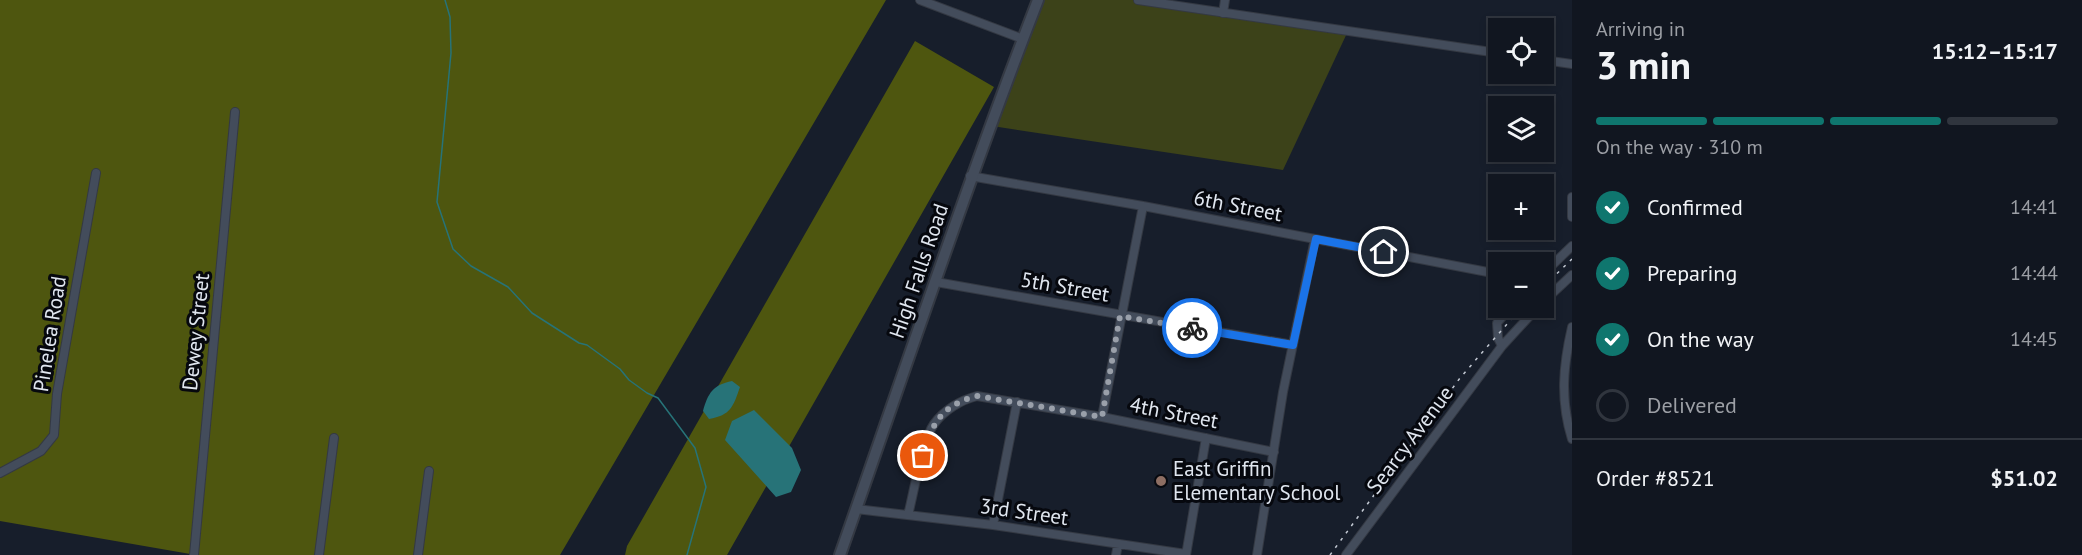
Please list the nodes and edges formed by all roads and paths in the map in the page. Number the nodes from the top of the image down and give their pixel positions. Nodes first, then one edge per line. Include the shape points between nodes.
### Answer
1 (920, 0) edge
2 (1038, 0) edge
3 (1138, 0) edge
4 (1225, 0) edge
5 (1223, 13) junction
6 (1023, 39) junction
7 (1488, 52) edge
8 (1554, 61) edge
9 (1572, 64) edge
10 (235, 112) dead end
11 (96, 173) dead end
12 (970, 176) junction
13 (1572, 197) edge
14 (1143, 206) junction
15 (1572, 217) edge
16 (1316, 239) junction
17 (1572, 246) edge
18 (1554, 263) edge
19 (1488, 272) edge
20 (1572, 275) edge
21 (936, 282) junction
22 (1554, 292) edge
23 (1120, 316) junction
24 (1501, 318) edge
25 (1528, 318) edge
26 (1572, 327) edge
27 (1293, 345) junction
28 (1502, 346) junction
29 (1568, 366) edge
30 (1017, 402) junction
31 (1102, 417) junction
32 (334, 438) dead end
33 (1206, 438) junction
34 (1572, 439) edge
35 (1274, 452) junction
36 (429, 471) dead end
37 (0, 472) edge
38 (856, 509) junction
39 (908, 515) junction
40 (993, 525) junction
41 (1118, 544) junction
42 (1186, 554) edge
43 (194, 555) edge
44 (319, 555) edge
45 (418, 555) edge
46 (840, 555) edge
47 (1116, 555) edge
48 (1257, 555) edge
49 (1346, 555) edge

1 - 6 street
2 - 6 street, High Falls Road
3 - 5 street
4 - 5 street
5 - 7 street
6 - 12 street, High Falls Road
8 - 9 street
10 - 43 street, Dewey Street
11 - 37 street, Pinelea Road via 61,368 54,435 41,451
12 - 14 street, 6th Street
12 - 21 street, High Falls Road
13 - 15 street
14 - 16 street, 6th Street
14 - 23 street
16 - 19 street, 6th Street
16 - 27 street
17 - 18 street
20 - 22 street
21 - 23 street, 5th Street
21 - 38 street, High Falls Road
23 - 27 street, 5th Street
23 - 31 street
24 - 28 street via 1497,323
25 - 28 street, Searcy Avenue
26 - 29 street
27 - 35 street
28 - 49 street, Searcy Avenue
29 - 34 street via 1564,416
30 - 31 street, 4th Street
30 - 39 street, 4th Street via 977,396 961,402 933,424
30 - 40 street
31 - 33 street, 4th Street
32 - 44 street
33 - 35 street, 4th Street
33 - 42 street
35 - 48 street
36 - 45 street
38 - 39 street, 3rd Street
38 - 46 street, High Falls Road
39 - 40 street, 3rd Street
40 - 41 street, 3rd Street
41 - 42 street, 3rd Street
41 - 47 street

